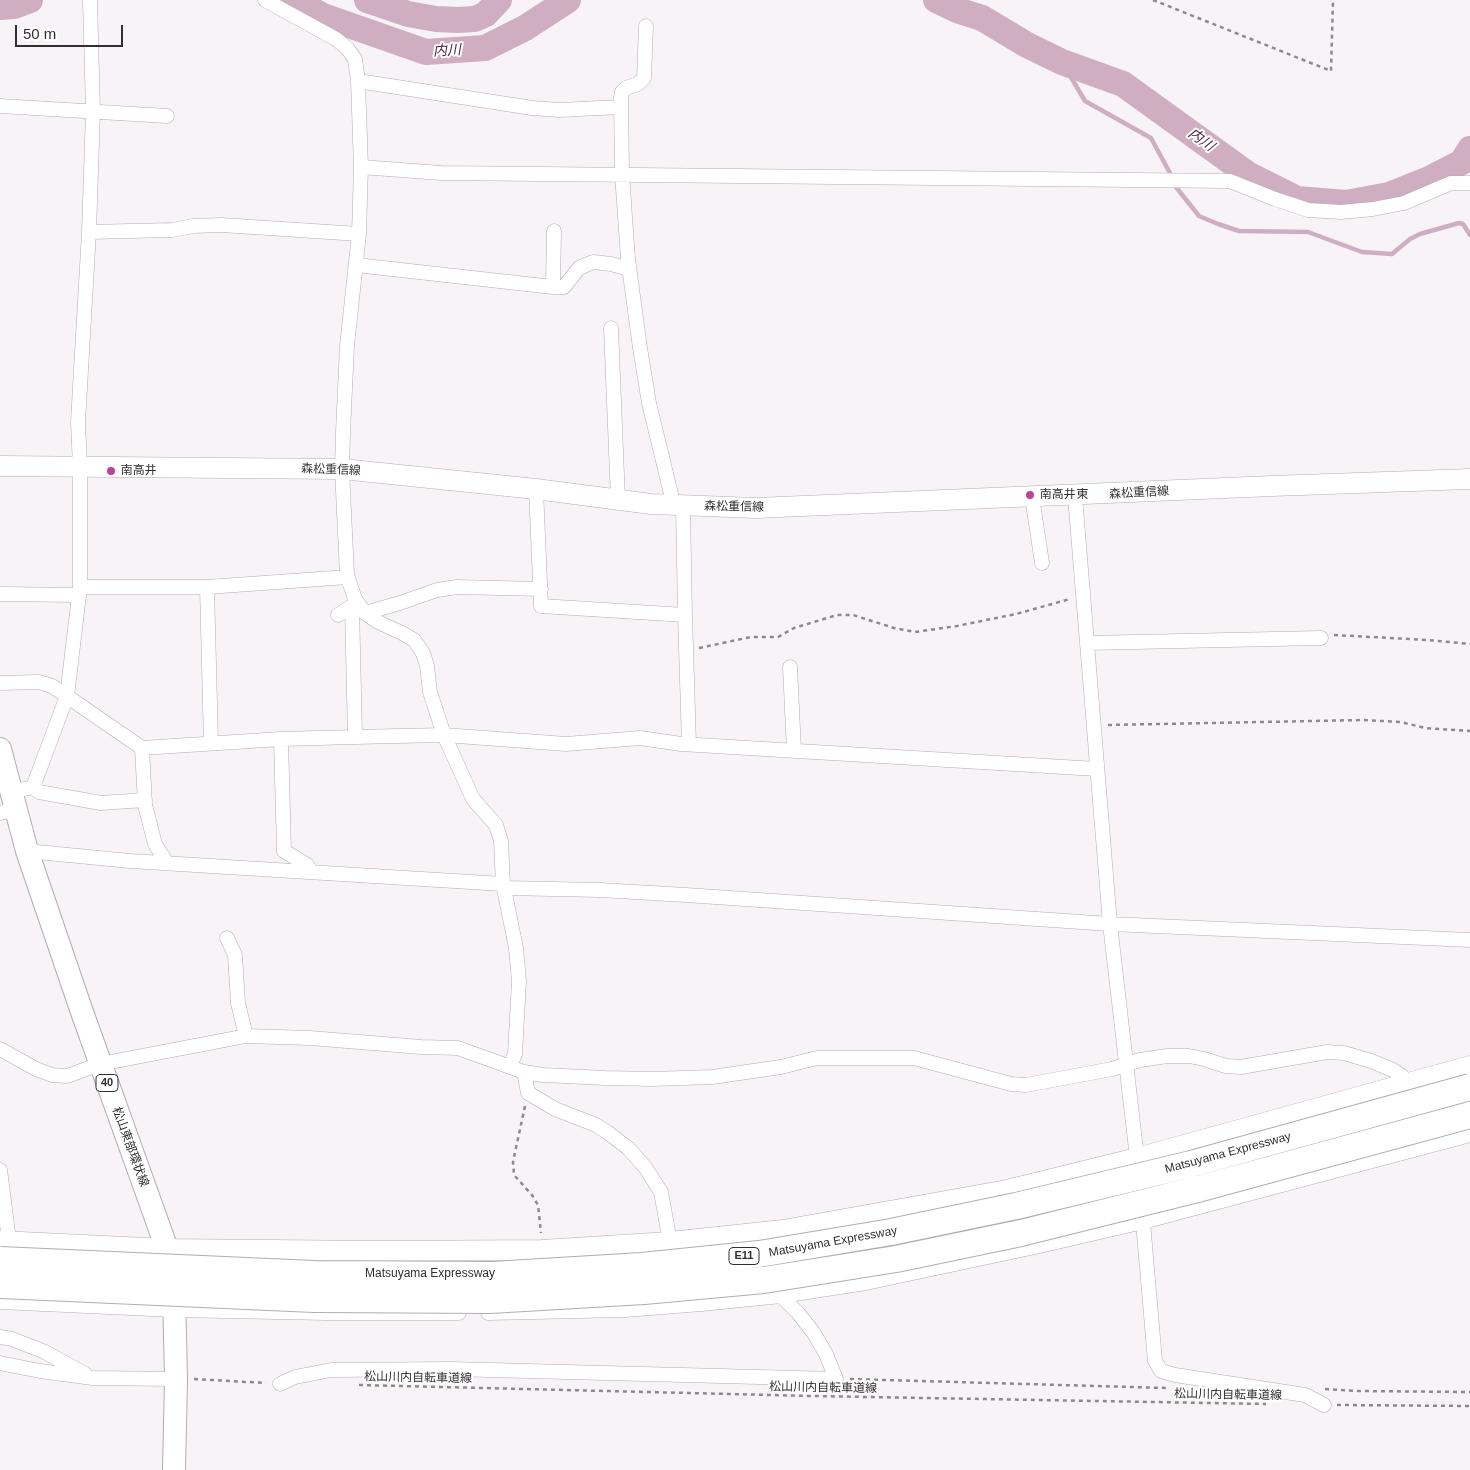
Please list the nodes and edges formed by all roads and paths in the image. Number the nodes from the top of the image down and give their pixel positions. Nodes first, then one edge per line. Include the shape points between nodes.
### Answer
1 (90, 0) edge
2 (265, 0) edge
3 (1153, 0) edge
4 (1333, 0) edge
5 (646, 26) dead end
6 (358, 80) junction
7 (0, 106) edge
8 (620, 107) junction
9 (93, 111) junction
10 (167, 116) dead end
11 (361, 167) junction
12 (622, 174) junction
13 (1470, 183) edge
14 (554, 231) dead end
15 (89, 232) junction
16 (359, 234) junction
17 (356, 265) junction
18 (629, 269) junction
19 (553, 287) junction
20 (611, 328) dead end
21 (0, 466) edge
22 (80, 466) junction
23 (342, 469) junction
24 (1470, 479) edge
25 (536, 489) junction
26 (1075, 496) junction
27 (1032, 497) junction
28 (618, 500) junction
29 (677, 505) junction
30 (1042, 563) dead end
31 (348, 577) junction
32 (207, 587) junction
33 (540, 589) junction
34 (80, 591) junction
35 (0, 594) edge
36 (1084, 595) junction
37 (359, 608) junction
38 (338, 615) dead end
39 (685, 615) junction
40 (1321, 638) joint
41 (1087, 643) junction
42 (1470, 644) edge
43 (686, 651) junction
44 (790, 667) dead end
45 (0, 683) edge
46 (67, 695) junction
47 (1094, 725) junction
48 (1470, 731) edge
49 (444, 735) junction
50 (355, 736) junction
51 (281, 739) junction
52 (211, 743) junction
53 (689, 744) junction
54 (142, 748) junction
55 (0, 749) edge
56 (794, 751) junction
57 (1097, 769) junction
58 (33, 788) junction
59 (145, 800) junction
60 (9, 805) edge
61 (27, 851) junction
62 (167, 863) junction
63 (312, 872) junction
64 (504, 886) junction
65 (1110, 924) junction
66 (227, 938) dead end
67 (1470, 940) edge
68 (246, 1036) junction
69 (0, 1049) edge
70 (100, 1064) junction
71 (1126, 1065) junction
72 (510, 1066) junction
73 (1470, 1066) edge
74 (524, 1072) junction
75 (1407, 1083) junction
76 (1470, 1087) edge
77 (528, 1092) junction
78 (1470, 1115) edge
79 (1470, 1135) edge
80 (1137, 1158) junction
81 (0, 1170) edge
82 (1143, 1222) junction
83 (670, 1242) junction
84 (3, 1247) edge
85 (167, 1249) junction
86 (542, 1250) junction
87 (0, 1285) edge
88 (780, 1296) junction
89 (0, 1302) edge
90 (174, 1310) junction
91 (0, 1338) edge
92 (0, 1363) edge
93 (92, 1378) junction
94 (836, 1379) junction
95 (280, 1384) joint
96 (176, 1385) junction
97 (354, 1385) dead end
98 (1170, 1388) dead end
99 (1320, 1389) dead end
100 (1470, 1392) edge
101 (1275, 1404) dead end
102 (1324, 1405) joint
103 (1470, 1406) edge
104 (174, 1470) edge

1 - 9 street
2 - 6 street via 347,48 355,59
3 - 4 path via 1332,71
5 - 8 street via 644,78 622,92
6 - 8 street via 532,108
6 - 11 street
7 - 9 street
8 - 12 street
9 - 10 street
9 - 15 street
11 - 12 street via 441,173
11 - 16 street
12 - 13 street via 1230,181 1308,210 1341,212 1404,203 1451,183
12 - 18 street
14 - 19 street
15 - 16 street via 222,225
15 - 22 street via 78,422
16 - 17 street
17 - 19 street
17 - 23 street
18 - 19 street via 593,262 580,268 564,287
18 - 29 street via 649,403 671,494
20 - 28 street
21 - 22 street, 森松重信線
22 - 23 street, 森松重信線
22 - 34 street
23 - 25 street, 森松重信線
23 - 31 street
24 - 26 street, 森松重信線
25 - 28 street, 森松重信線
25 - 33 street
26 - 27 street, 森松重信線
26 - 36 street
27 - 29 street, 森松重信線 via 756,508
27 - 30 street
28 - 29 street, 森松重信線
29 - 39 street
31 - 32 street
31 - 37 street
32 - 34 street
32 - 52 street
33 - 37 street via 457,587 437,590 400,603
33 - 39 street via 541,606
34 - 35 street
34 - 46 street
36 - 41 street
36 - 43 path via 999,617 915,632 837,615 794,628 778,637 751,637
37 - 38 street
37 - 49 street via 378,622 414,640 427,666 430,692
37 - 50 street
39 - 43 street
40 - 41 street
40 - 42 path via 1337,635
41 - 47 street
43 - 53 street
44 - 56 street
45 - 46 street via 39,682
46 - 54 street
46 - 58 street
47 - 48 path via 1363,720
47 - 57 street
49 - 50 street
49 - 53 street via 566,744 640,738
49 - 64 street via 473,799 496,825 501,841
50 - 51 street
51 - 52 street
51 - 63 street via 284,851 307,865
52 - 54 street
53 - 56 street
54 - 59 street
55 - 60 main road, 松山東部環状線 / 40
56 - 57 street
57 - 65 street
58 - 59 street via 64,798 100,803
58 - 60 street
59 - 62 street via 155,844
60 - 61 main road, 松山東部環状線 / 40
61 - 62 street
61 - 70 main road, 松山東部環状線 / 40
62 - 63 street
63 - 64 street
64 - 65 street
64 - 72 street via 516,948 518,981 515,1054
65 - 67 street
65 - 71 street
66 - 68 street via 235,956 238,1003
68 - 70 street
68 - 72 street via 458,1048
69 - 70 street via 52,1075 66,1076
70 - 85 main road, 松山東部環状線 / 40
71 - 74 street via 1026,1085 1011,1084 914,1058 817,1058 712,1077 652,1079
71 - 75 street via 1140,1060 1189,1056 1241,1067 1327,1052 1344,1053 1393,1070
71 - 80 street
72 - 74 street
73 - 75 street
74 - 77 street
75 - 80 street
76 - 84 highway, Matsuyama Expressway / E11, bridge via 1191,1164 1016,1206 891,1232 760,1254 642,1266 492,1275 314,1274
77 - 83 street via 555,1109 596,1125 637,1158 661,1192
77 - 86 path via 513,1162 514,1175 538,1205
78 - 87 highway, Matsuyama Expressway / E11, bridge via 1021,1233 896,1259 764,1280 490,1300 314,1299
79 - 82 street
80 - 83 street via 1007,1190 783,1230
81 - 84 street
82 - 88 street via 940,1268
82 - 102 street via 1155,1361 1161,1371 1305,1395
83 - 86 street
84 - 85 street
85 - 86 street
85 - 90 main road, 松山東部環状線 / 40
88 - 90 street via 615,1310 477,1313
88 - 94 street via 813,1332
89 - 90 street
90 - 96 main road, 松山東部環状線 / 40
91 - 93 street via 45,1352
92 - 93 street
93 - 96 street
94 - 95 street via 433,1369 331,1370 295,1377
94 - 98 path
95 - 96 path
96 - 104 main road, 松山東部環状線 / 40
97 - 101 path, 松山川内自転車道線
99 - 100 path
102 - 103 path

